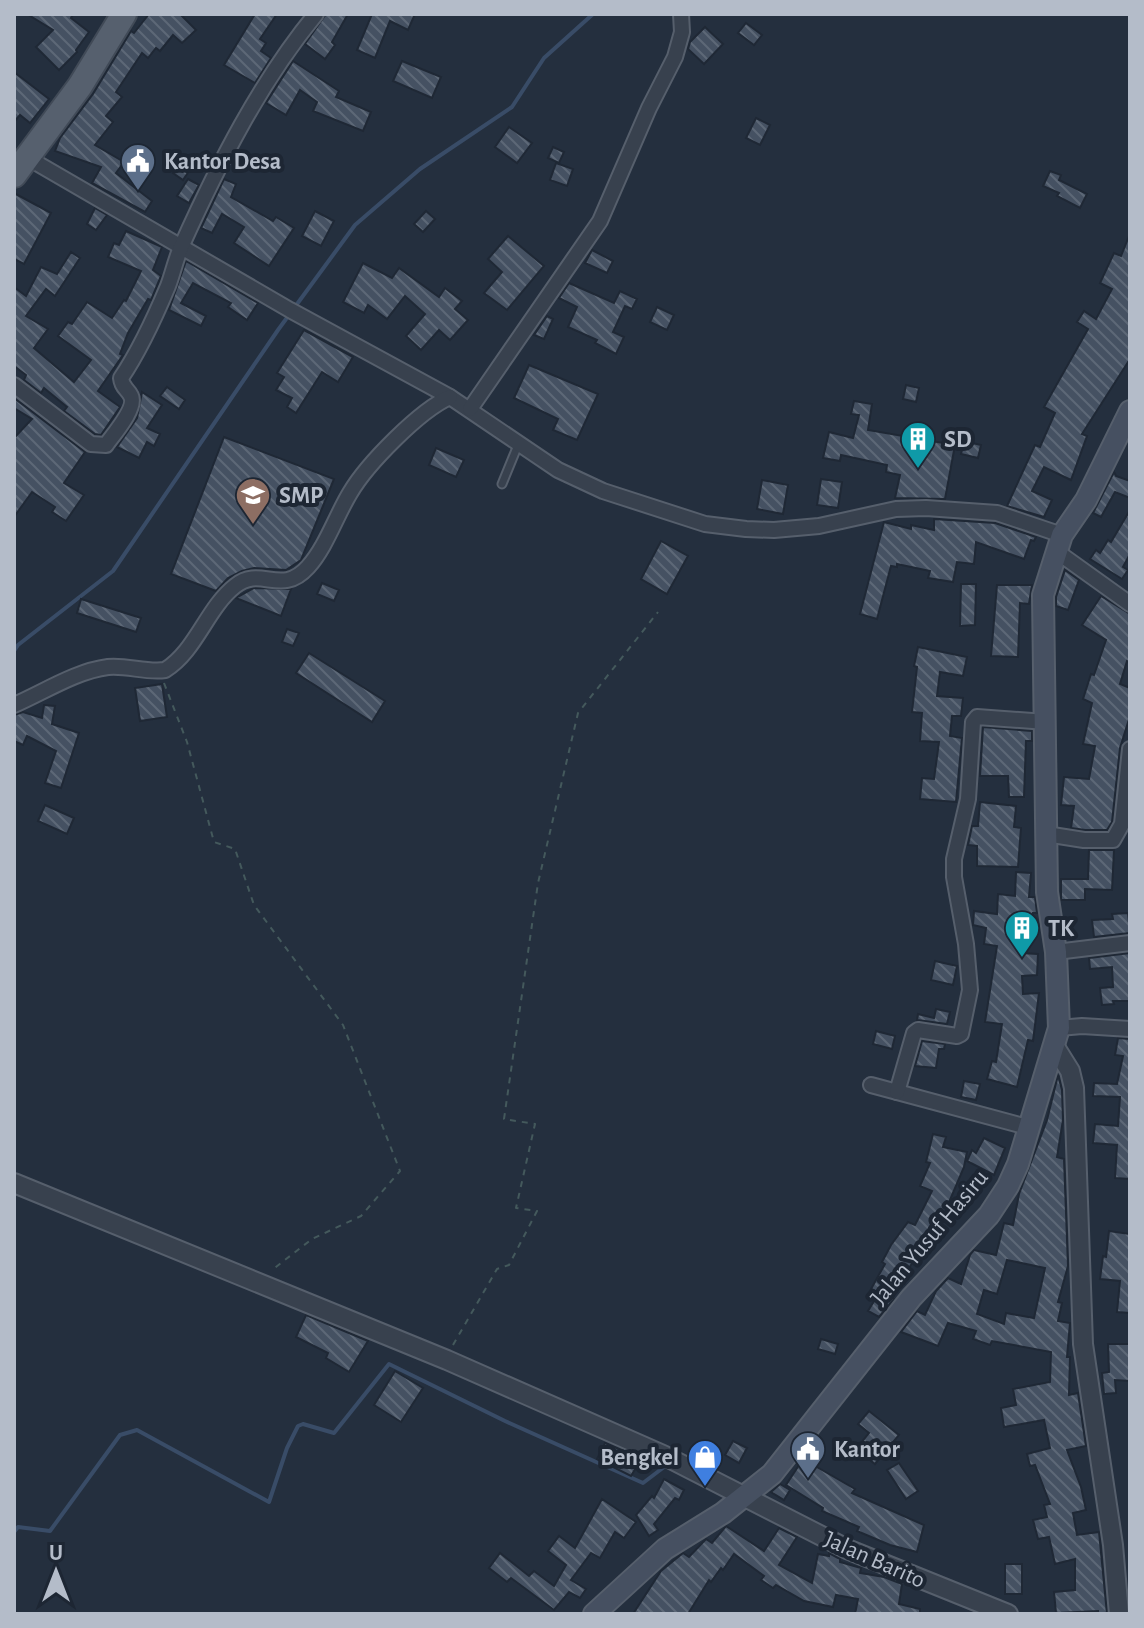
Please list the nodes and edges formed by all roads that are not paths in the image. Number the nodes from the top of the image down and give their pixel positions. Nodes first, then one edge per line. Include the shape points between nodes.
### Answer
1 (124, 14) edge
2 (316, 14) edge
3 (681, 14) edge
4 (20, 162) edge
5 (181, 248) junction
6 (14, 385) edge
7 (450, 397) junction
8 (470, 409) junction
9 (1130, 411) edge
10 (518, 445) junction
11 (502, 484) dead end
12 (1059, 543) junction
13 (1130, 604) edge
14 (14, 705) edge
15 (1046, 722) junction
16 (1130, 749) edge
17 (1046, 834) junction
18 (1130, 943) edge
19 (1056, 952) junction
20 (1130, 1029) edge
21 (1057, 1038) junction
22 (871, 1085) dead end
23 (897, 1092) junction
24 (1031, 1128) junction
25 (14, 1183) edge
26 (745, 1497) junction
27 (594, 1614) edge
28 (1008, 1614) edge
29 (1119, 1614) edge

1 - 4 main road via 80,86
2 - 5 street via 281,58 247,115
3 - 8 street via 675,57 600,221
4 - 5 street
5 - 6 street via 167,288 121,378 132,405 106,445 91,444
5 - 7 street
7 - 8 street
7 - 14 street via 427,411 376,460 351,490 300,576 283,581 252,578 236,586 170,667 91,671
8 - 10 street
9 - 12 main road, Jalan Yusuf Hasiru
10 - 11 lane
10 - 12 street via 603,491 718,526 774,530 896,509 940,508 997,513
12 - 13 street
12 - 15 main road, Jalan Yusuf Hasiru via 1043,595
15 - 17 main road, Jalan Yusuf Hasiru
15 - 23 street via 977,717 973,722 968,799 954,859 969,974 968,1008 957,1036 914,1033
16 - 17 street via 1122,824 1113,840
17 - 19 main road, Jalan Yusuf Hasiru
18 - 19 street
19 - 21 main road, Jalan Yusuf Hasiru
20 - 21 street via 1082,1026
21 - 24 main road, Jalan Yusuf Hasiru
21 - 29 street via 1074,1088 1083,1344
22 - 23 street
23 - 24 street
24 - 26 main road, Jalan Yusuf Hasiru via 1008,1186 989,1215 911,1298 784,1461
25 - 26 street, Jalan Barito via 447,1360
26 - 27 main road, Jalan Yusuf Hasiru via 665,1549
26 - 28 street, Jalan Barito via 874,1562

